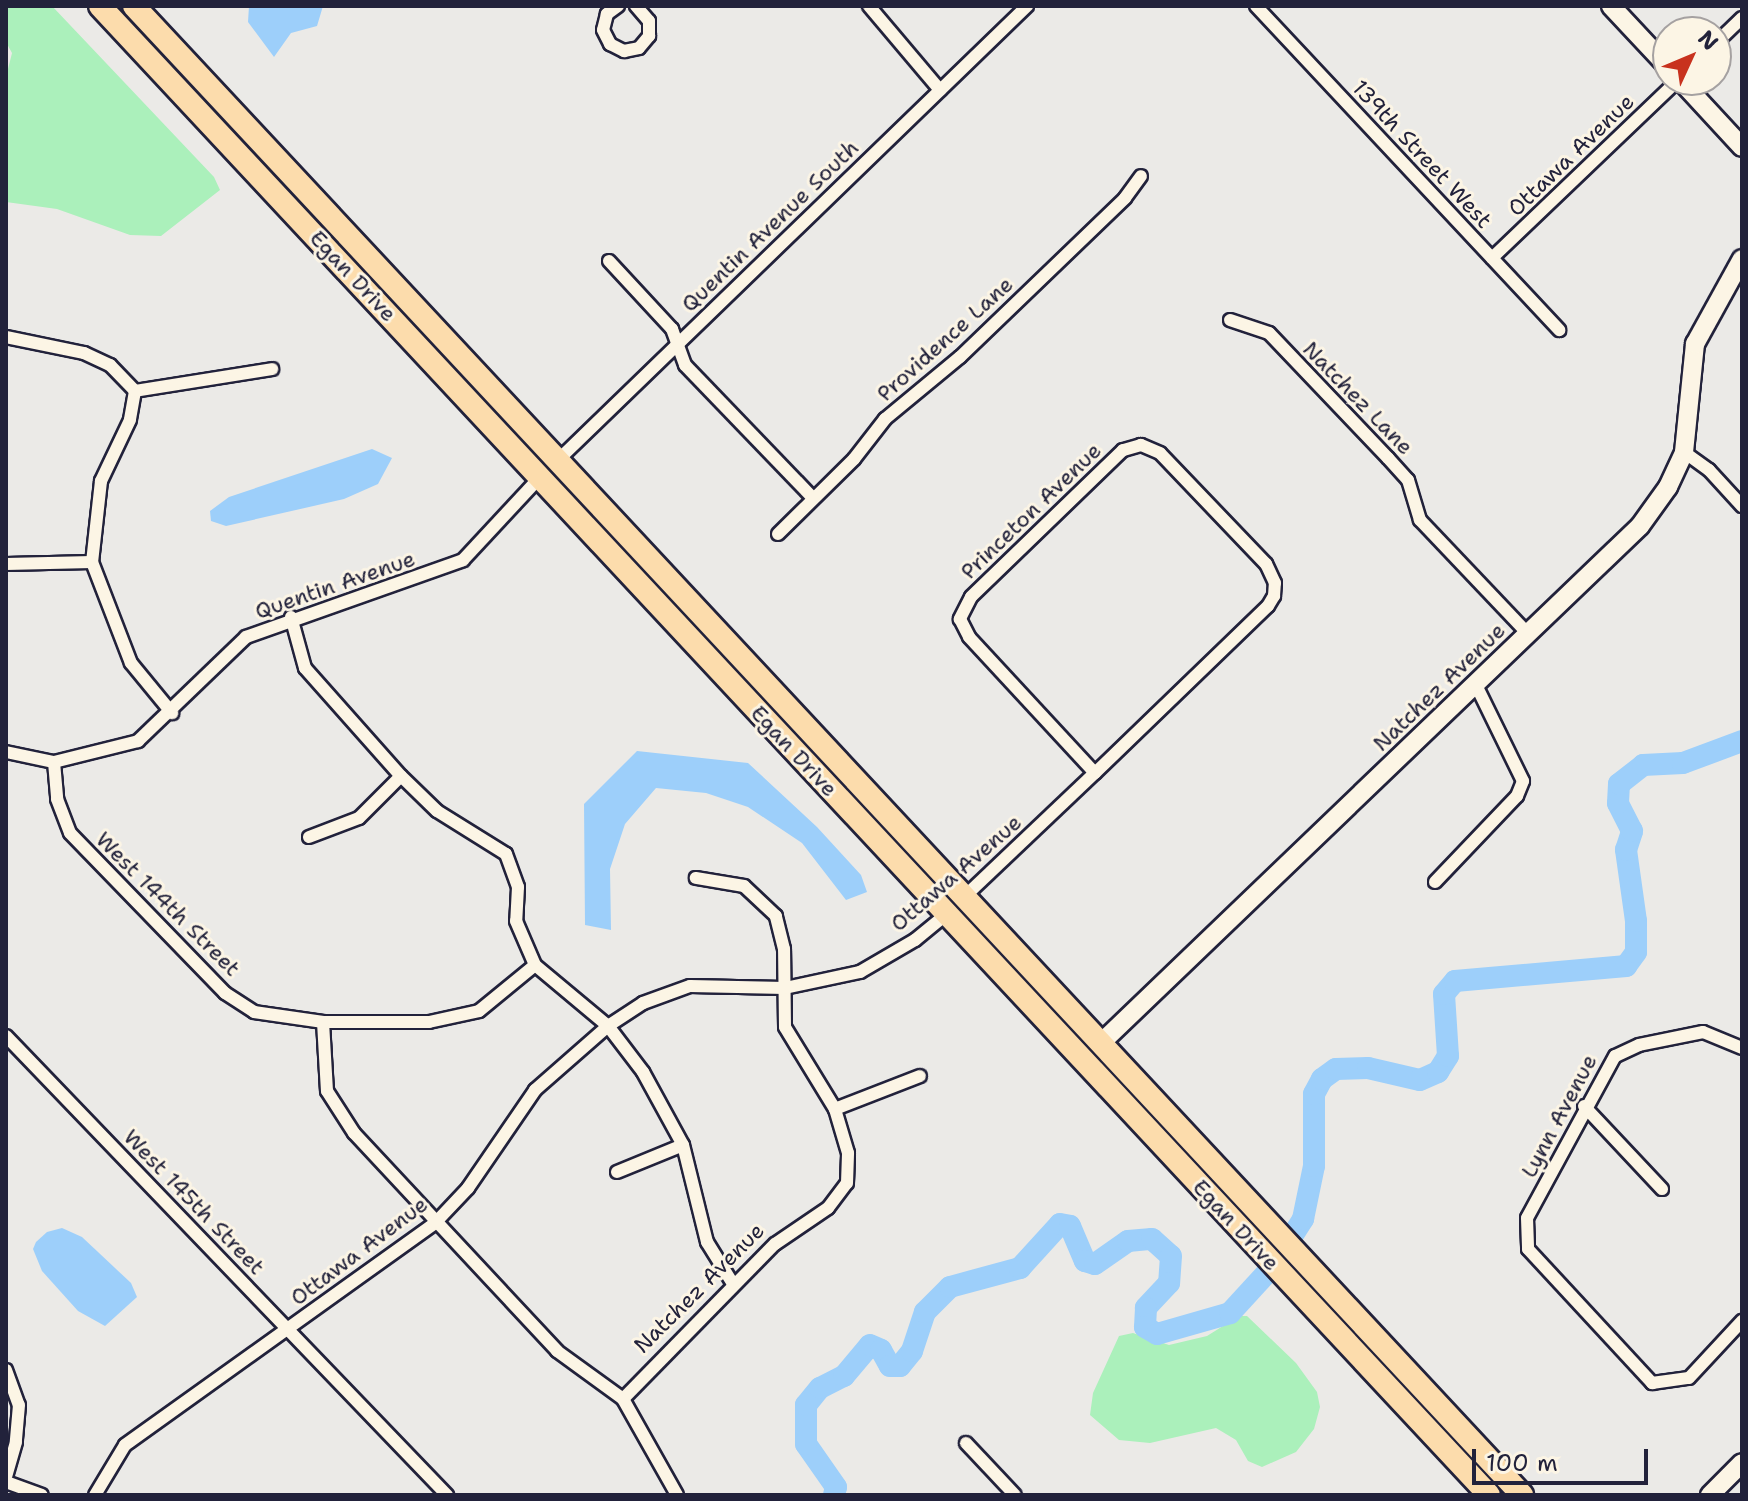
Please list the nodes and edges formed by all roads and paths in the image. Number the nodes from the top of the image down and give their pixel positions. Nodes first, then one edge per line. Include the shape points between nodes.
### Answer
1 (100, 6) edge
2 (134, 6) edge
3 (636, 6) edge
4 (869, 6) edge
5 (1027, 6) edge
6 (1256, 6) edge
7 (1611, 6) edge
8 (614, 7) edge
9 (1652, 50) edge
10 (940, 90) junction
11 (1662, 96) edge
12 (1694, 96) edge
13 (1742, 147) edge
14 (1141, 176) dead end
15 (1492, 258) junction
16 (1742, 259) edge
17 (609, 261) dead end
18 (1230, 320) dead end
19 (1559, 330) dead end
20 (6, 337) edge
21 (678, 343) junction
22 (272, 369) dead end
23 (135, 391) junction
24 (1141, 445) joint
25 (1684, 452) junction
26 (559, 460) junction
27 (540, 476) junction
28 (813, 498) junction
29 (1742, 506) edge
30 (778, 534) dead end
31 (92, 562) junction
32 (6, 564) edge
33 (291, 617) junction
34 (1529, 635) junction
35 (1476, 685) junction
36 (172, 713) junction
37 (6, 752) edge
38 (54, 762) junction
39 (1095, 773) junction
40 (401, 776) junction
41 (309, 837) dead end
42 (696, 878) dead end
43 (1435, 882) dead end
44 (964, 897) junction
45 (946, 915) junction
46 (535, 965) junction
47 (785, 988) junction
48 (323, 1022) junction
49 (608, 1026) junction
50 (6, 1036) edge
51 (1100, 1044) junction
52 (1742, 1048) edge
53 (920, 1076) dead end
54 (1584, 1106) junction
55 (835, 1109) junction
56 (683, 1145) junction
57 (617, 1172) dead end
58 (1662, 1189) dead end
59 (436, 1222) junction
60 (733, 1284) junction
61 (1742, 1321) edge
62 (288, 1329) junction
63 (6, 1370) edge
64 (623, 1399) junction
65 (966, 1443) dead end
66 (1742, 1463) edge
67 (6, 1476) edge
68 (6, 1482) edge
69 (42, 1495) edge
70 (95, 1495) edge
71 (447, 1495) edge
72 (677, 1495) edge
73 (1015, 1495) edge
74 (1489, 1495) edge
75 (1522, 1495) edge
76 (1710, 1495) edge

1 - 27 highway, Egan Drive
2 - 26 highway, Egan Drive
3 - 8 street via 650,29 645,43 632,51 616,49 605,38 604,21
4 - 10 street
5 - 10 street, Quentin Avenue South
6 - 15 street, 139th Street West
7 - 9 street
10 - 21 street, Quentin Avenue South
11 - 15 street, Ottawa Avenue
12 - 13 street
14 - 28 street, Providence Lane via 1125,198 960,357 885,419
15 - 19 street, 139th Street West
16 - 25 street, Natchez Avenue via 1711,308 1690,371
17 - 21 street via 672,329
18 - 34 street, Natchez Lane via 1269,333 1366,435 1408,480 1420,520
20 - 23 street via 84,353 110,365
21 - 26 street, Quentin Avenue South
21 - 28 street via 685,365
22 - 23 street
23 - 31 street via 130,420 101,481
24 - 39 street, Ottawa Avenue via 1160,453 1266,564 1275,583 1268,606
24 - 39 street, Princeton Avenue via 1123,450 971,597 960,619 969,637
25 - 29 street
25 - 34 street, Natchez Avenue via 1668,487 1640,526
26 - 27 street, Quentin Avenue South
26 - 44 highway, Egan Drive
27 - 33 street, Quentin Avenue via 463,560
27 - 45 highway, Egan Drive
28 - 30 street, Providence Lane
31 - 32 street
31 - 36 street via 131,663
33 - 36 street, Quentin Avenue via 246,637
33 - 40 street via 305,668
34 - 35 street, Natchez Avenue
35 - 43 street via 1523,781 1517,796
35 - 51 street, Natchez Avenue
36 - 38 street, Quentin Avenue via 138,741
37 - 38 street, Quentin Avenue
38 - 48 street, West 144th Street via 57,799 70,833 225,993 254,1012
39 - 44 street, Ottawa Avenue
40 - 41 street via 359,818
40 - 46 street via 437,811 506,854 518,887 516,921
42 - 47 street via 744,886 768,904 781,933
44 - 45 street, Ottawa Avenue
44 - 51 highway, Egan Drive
45 - 47 street, Ottawa Avenue via 860,972
45 - 74 highway, Egan Drive
46 - 48 street via 479,1011 429,1022
46 - 49 street
47 - 49 street, Ottawa Avenue via 690,986 643,1003
47 - 55 street via 781,1009 790,1042
48 - 59 street via 327,1091 354,1133
49 - 56 street via 643,1072
49 - 59 street, Ottawa Avenue via 535,1090 468,1188
50 - 62 street, West 145th Street
51 - 75 highway, Egan Drive
52 - 54 street, Lynn Avenue via 1715,1034 1692,1034 1626,1049 1606,1066
53 - 55 street
54 - 58 street
54 - 61 street, Lynn Avenue via 1527,1218 1528,1249 1652,1383 1689,1378
55 - 60 street, Natchez Avenue via 848,1153 847,1183 828,1208 775,1244
56 - 57 street
56 - 60 street via 707,1242
59 - 62 street, Ottawa Avenue
59 - 64 street via 557,1351
60 - 64 street, Natchez Avenue
62 - 70 street, Ottawa Avenue via 125,1445
62 - 71 street, West 145th Street
63 - 67 street via 19,1405
64 - 72 street
65 - 73 street
66 - 76 street
68 - 69 street

